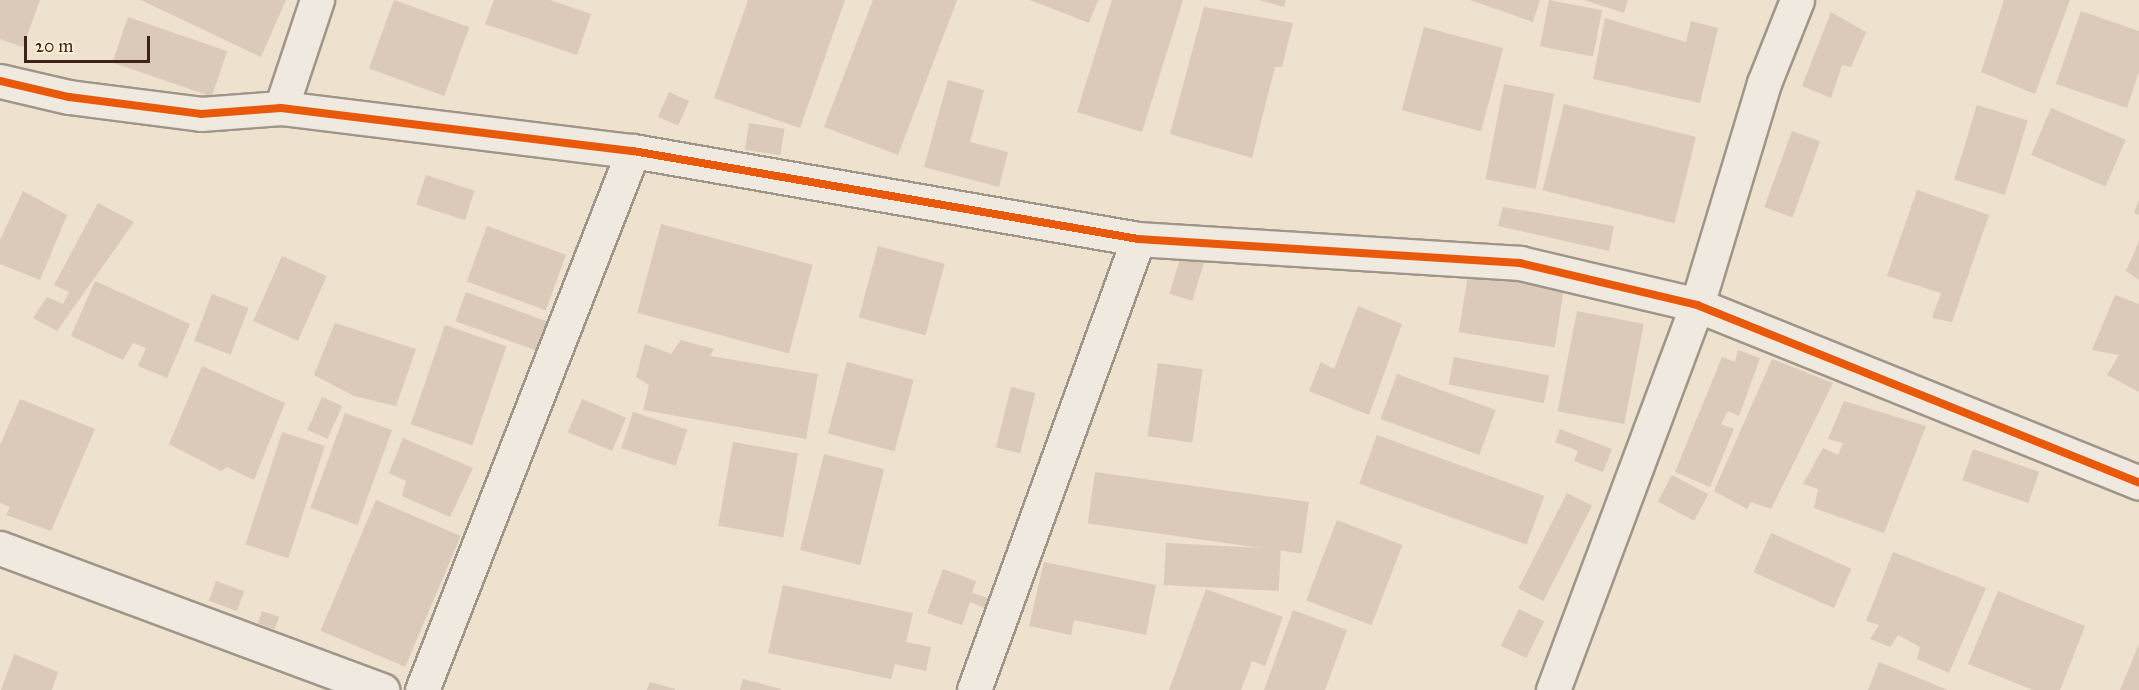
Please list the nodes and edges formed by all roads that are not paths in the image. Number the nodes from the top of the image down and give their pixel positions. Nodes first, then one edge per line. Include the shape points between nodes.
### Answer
1 (317, 0) edge
2 (1797, 0) edge
3 (0, 81) edge
4 (281, 108) junction
5 (633, 151) junction
6 (1138, 239) junction
7 (1697, 305) junction
8 (2139, 483) edge
9 (0, 548) edge
10 (382, 690) edge
11 (423, 690) edge
12 (974, 690) edge
13 (1553, 690) edge

1 - 4 street
2 - 7 street via 1764,83
3 - 4 street via 69,97 201,114
4 - 5 street
5 - 6 street
5 - 11 street
6 - 7 street via 1520,263
6 - 12 street
7 - 8 street
7 - 13 street
9 - 10 street

